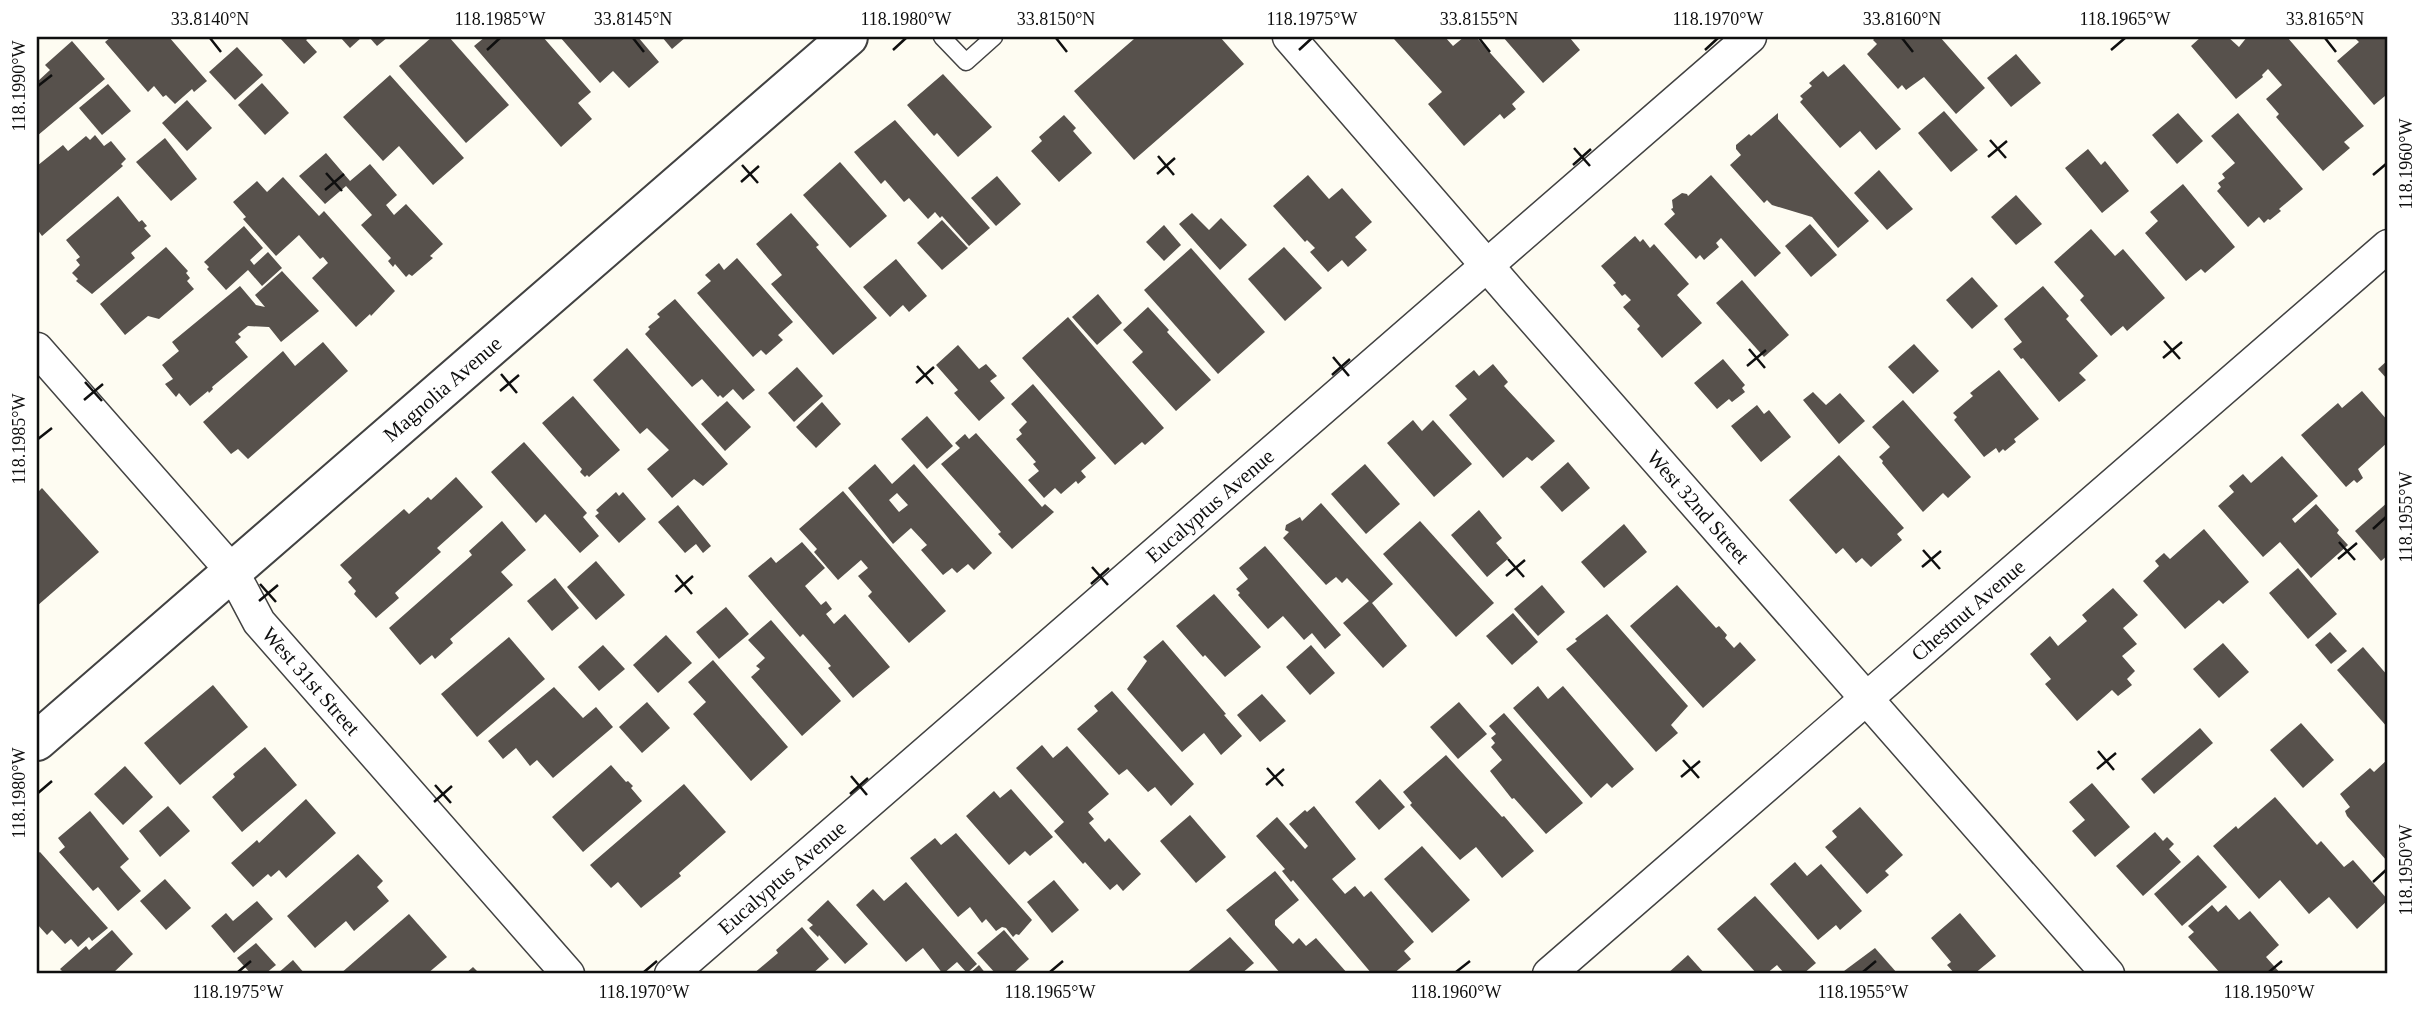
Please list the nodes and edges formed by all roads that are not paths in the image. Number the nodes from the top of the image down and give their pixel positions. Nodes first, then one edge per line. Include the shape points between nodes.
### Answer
1 (848, 37) edge
2 (942, 37) edge
3 (994, 37) edge
4 (1750, 37) edge
5 (1298, 40) edge
6 (2388, 246) edge
7 (1486, 265) junction
8 (37, 349) edge
9 (232, 571) junction
10 (1868, 698) junction
11 (37, 741) edge
12 (568, 974) edge
13 (671, 974) edge
14 (1549, 974) edge
15 (2108, 974) edge

1 - 9 street, Magnolia Avenue
2 - 3 lane via 966,62
4 - 7 street, Eucalyptus Avenue
5 - 7 street, West 32nd Street
6 - 10 street, Chestnut Avenue
7 - 10 street, West 32nd Street
7 - 13 street, Eucalyptus Avenue
8 - 9 street, West 31st Street
9 - 11 street, Magnolia Avenue
9 - 12 street, West 31st Street via 259,622
10 - 14 street, Chestnut Avenue
10 - 15 street, West 32nd Street

